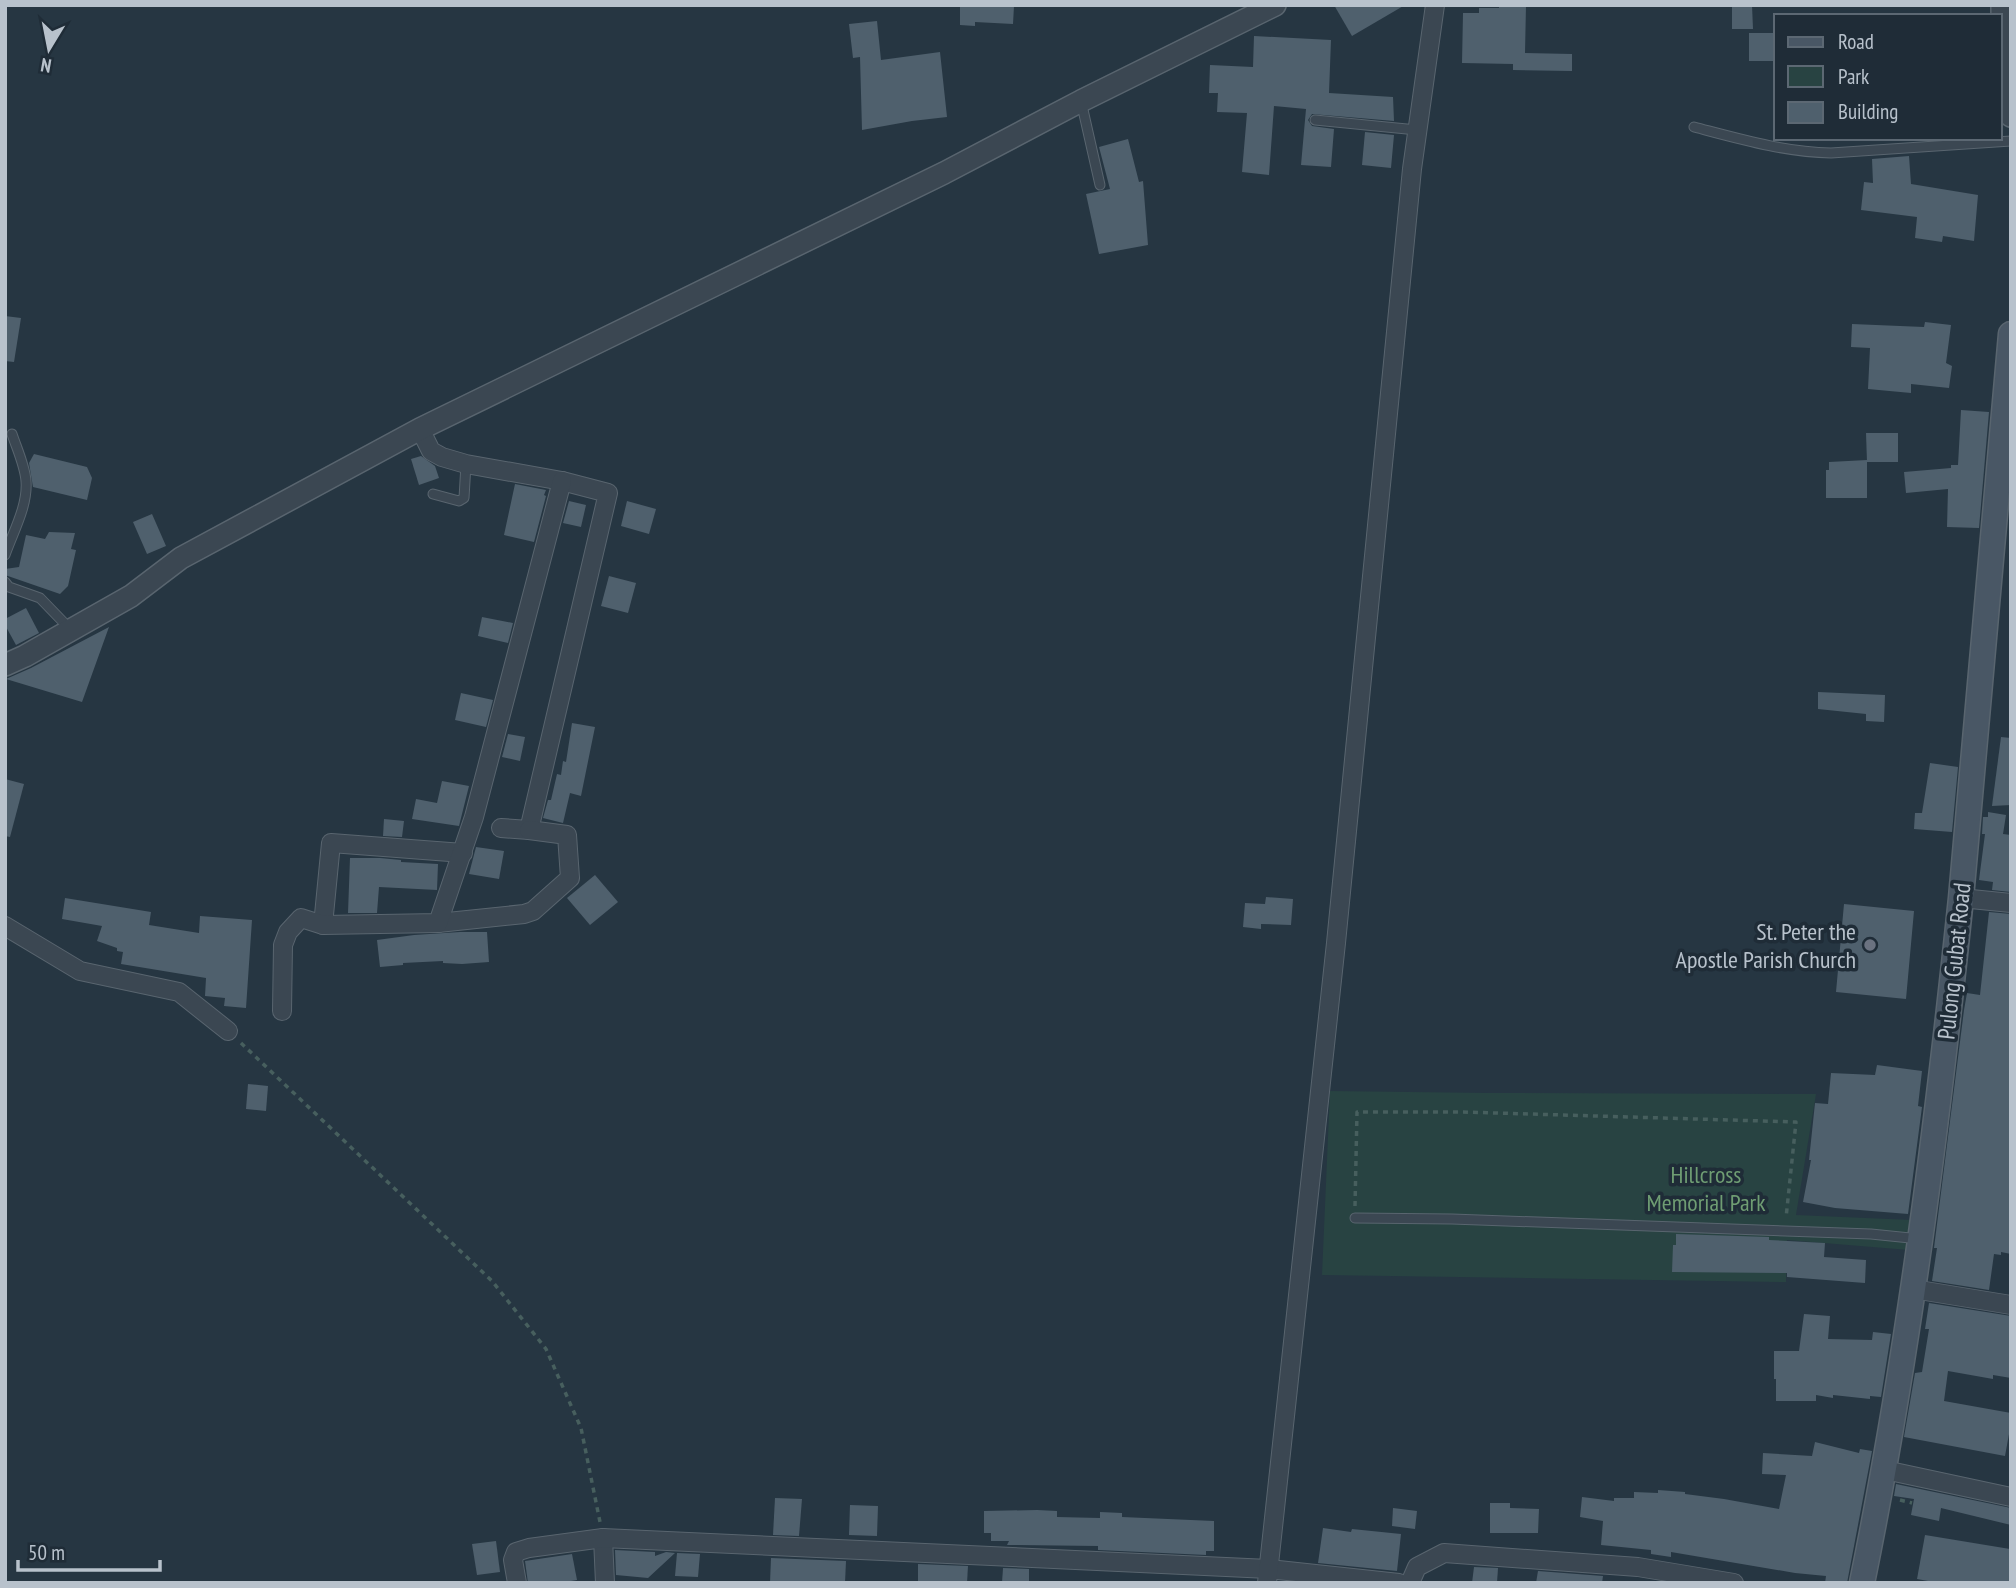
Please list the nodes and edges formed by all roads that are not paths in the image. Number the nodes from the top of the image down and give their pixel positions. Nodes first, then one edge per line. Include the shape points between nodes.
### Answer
1 (1275, 5) edge
2 (1435, 5) edge
3 (2002, 5) edge
4 (1081, 101) junction
5 (2011, 116) edge
6 (1315, 120) dead end
7 (1694, 127) dead end
8 (1417, 130) junction
9 (2011, 141) edge
10 (1100, 185) dead end
11 (2011, 334) edge
12 (2007, 402) edge
13 (420, 429) junction
14 (12, 435) dead end
15 (466, 464) junction
16 (562, 481) junction
17 (433, 494) dead end
18 (5, 555) edge
19 (5, 582) edge
20 (72, 630) junction
21 (5, 665) edge
22 (501, 828) dead end
23 (529, 830) junction
24 (463, 853) junction
25 (1961, 898) junction
26 (2011, 903) edge
27 (438, 923) junction
28 (323, 925) junction
29 (5, 926) edge
30 (282, 1011) dead end
31 (228, 1031) road end
32 (1355, 1218) road end
33 (1920, 1240) junction
34 (1913, 1289) junction
35 (2011, 1306) edge
36 (1885, 1470) junction
37 (2011, 1497) edge
38 (603, 1538) junction
39 (1268, 1576) edge
40 (516, 1583) edge
41 (605, 1583) edge
42 (1399, 1583) edge
43 (1410, 1583) edge
44 (1734, 1583) edge
45 (1862, 1583) edge

1 - 4 street
2 - 8 street
3 - 5 street via 2003,90
4 - 10 lane
4 - 13 street via 944,173
6 - 8 lane
7 - 9 lane via 1802,152
8 - 39 street
11 - 12 main road, Pulong Gubat Road
12 - 25 main road, Pulong Gubat Road
13 - 15 street via 431,451
13 - 20 street via 181,558 131,596
14 - 18 lane via 26,485 25,501
15 - 16 street
15 - 17 lane via 464,498 459,501
16 - 23 street via 608,493
16 - 24 street
19 - 20 lane via 40,598
20 - 21 street
22 - 23 street
23 - 27 street via 567,835 570,878 533,911
24 - 27 street
24 - 28 street via 331,843
25 - 26 street
25 - 33 main road, Pulong Gubat Road
27 - 28 street
28 - 30 street via 301,918 288,932 283,945
29 - 31 street via 80,971 179,992
32 - 33 lane via 1871,1234
33 - 34 main road, Pulong Gubat Road
34 - 35 street
34 - 36 main road, Pulong Gubat Road
36 - 37 street
36 - 45 main road, Pulong Gubat Road
38 - 39 street
38 - 40 street via 516,1552
38 - 41 street
39 - 42 street
43 - 44 street via 1417,1567 1444,1553 1639,1567

